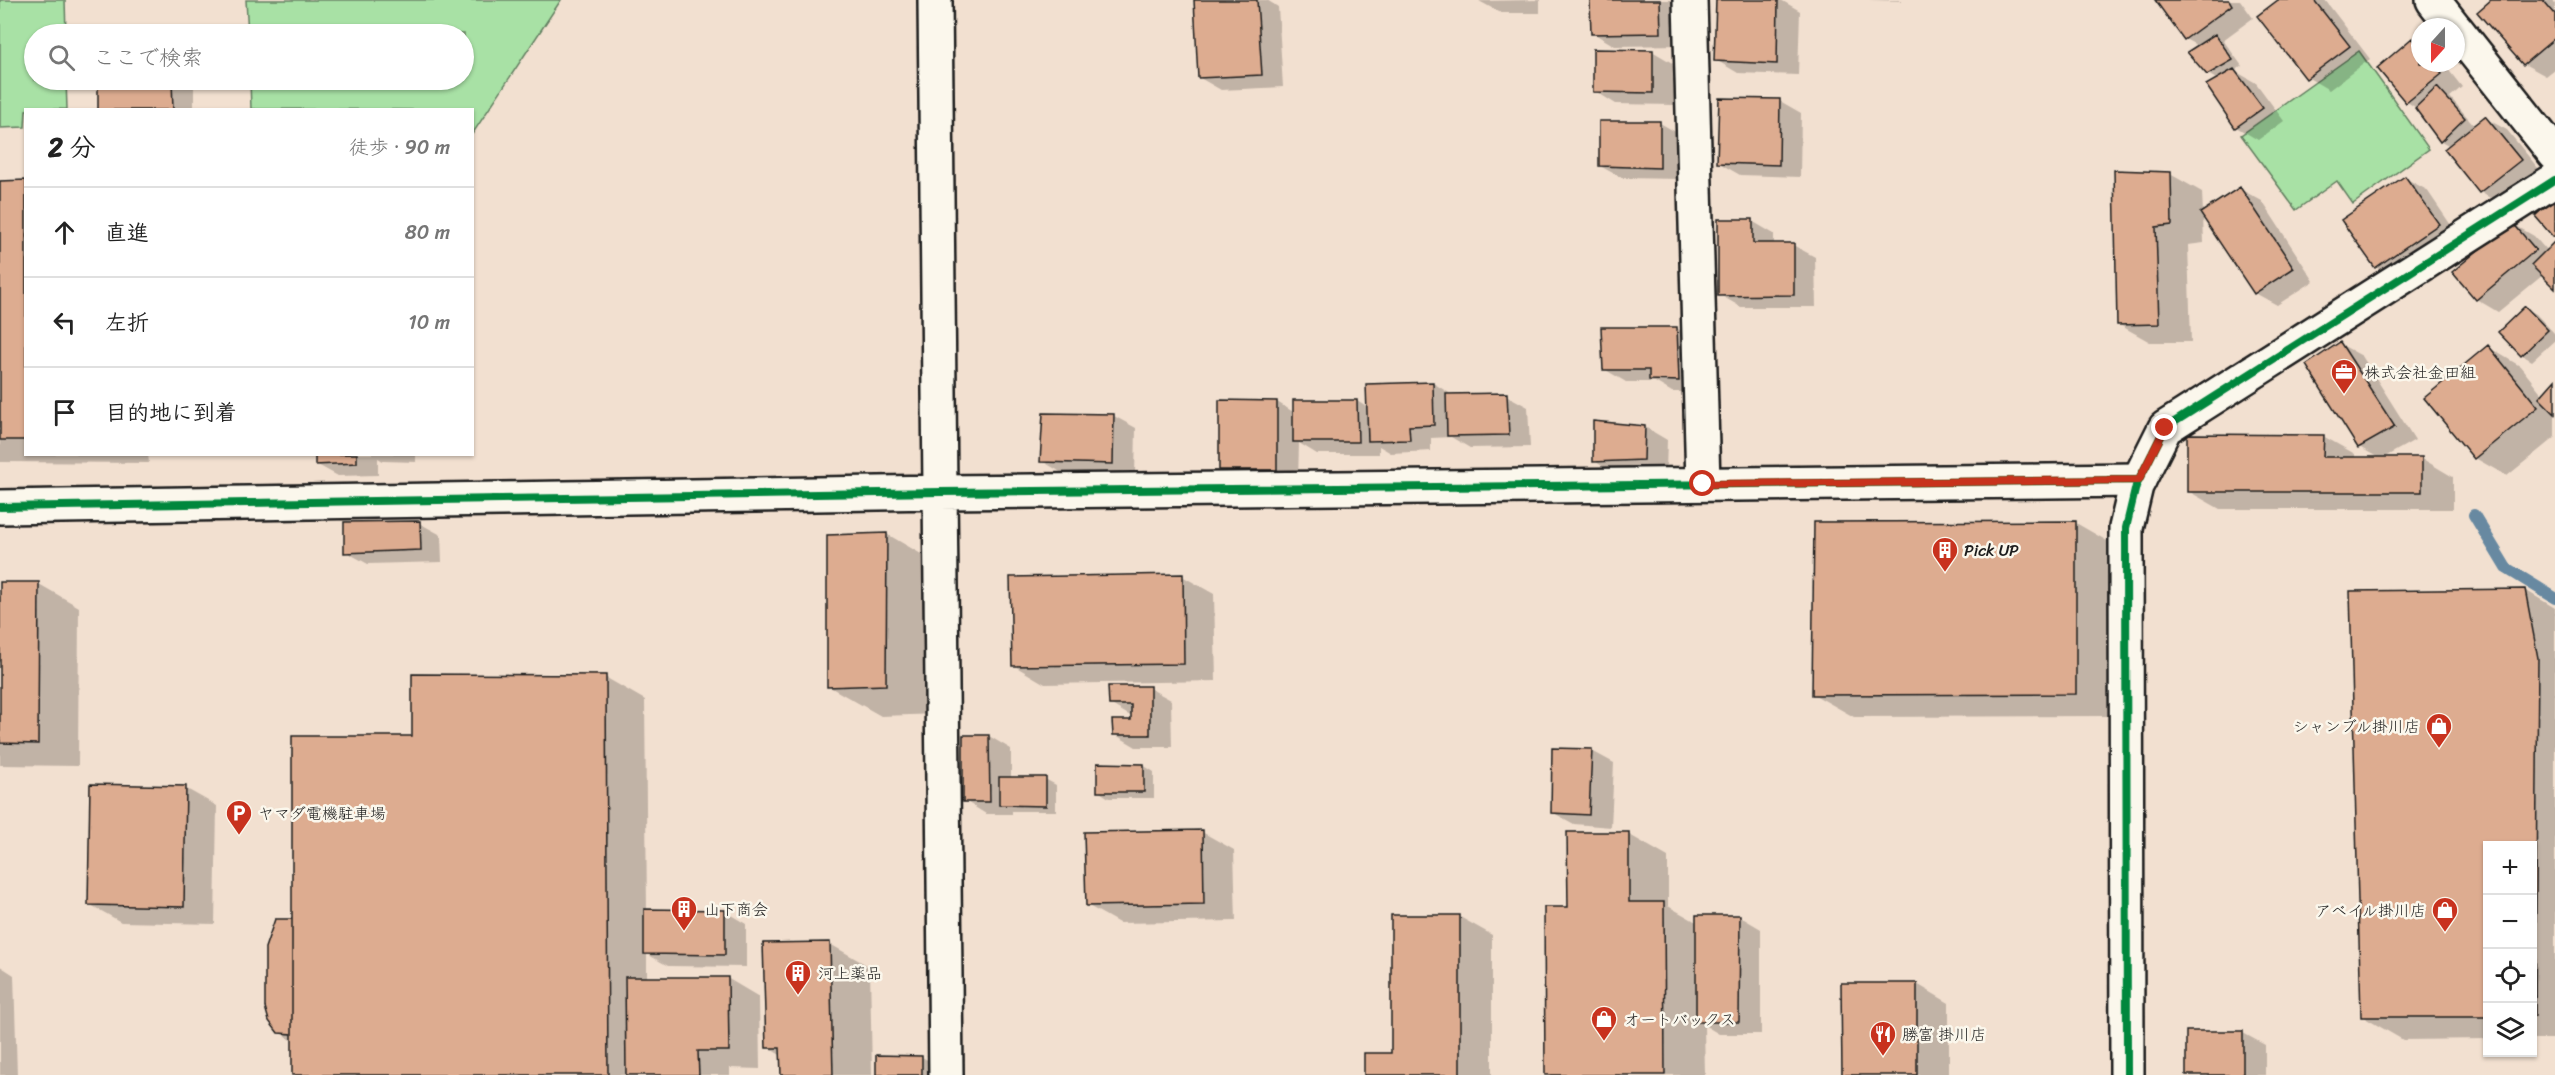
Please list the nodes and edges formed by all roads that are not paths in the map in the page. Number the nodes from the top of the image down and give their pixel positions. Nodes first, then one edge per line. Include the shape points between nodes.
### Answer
1 (934, 0) edge
2 (1690, 0) edge
3 (2433, 0) edge
4 (2447, 18) edge
5 (2465, 41) edge
6 (2555, 154) edge
7 (2555, 180) edge
8 (2139, 480) junction
9 (1703, 484) junction
10 (940, 492) junction
11 (0, 507) edge
12 (946, 1075) edge
13 (2127, 1075) edge

1 - 10 street
2 - 9 street
3 - 4 street
5 - 6 street
7 - 8 street via 2165,428
8 - 9 street
8 - 13 street via 2126,528
9 - 10 street
10 - 11 street
10 - 12 street

